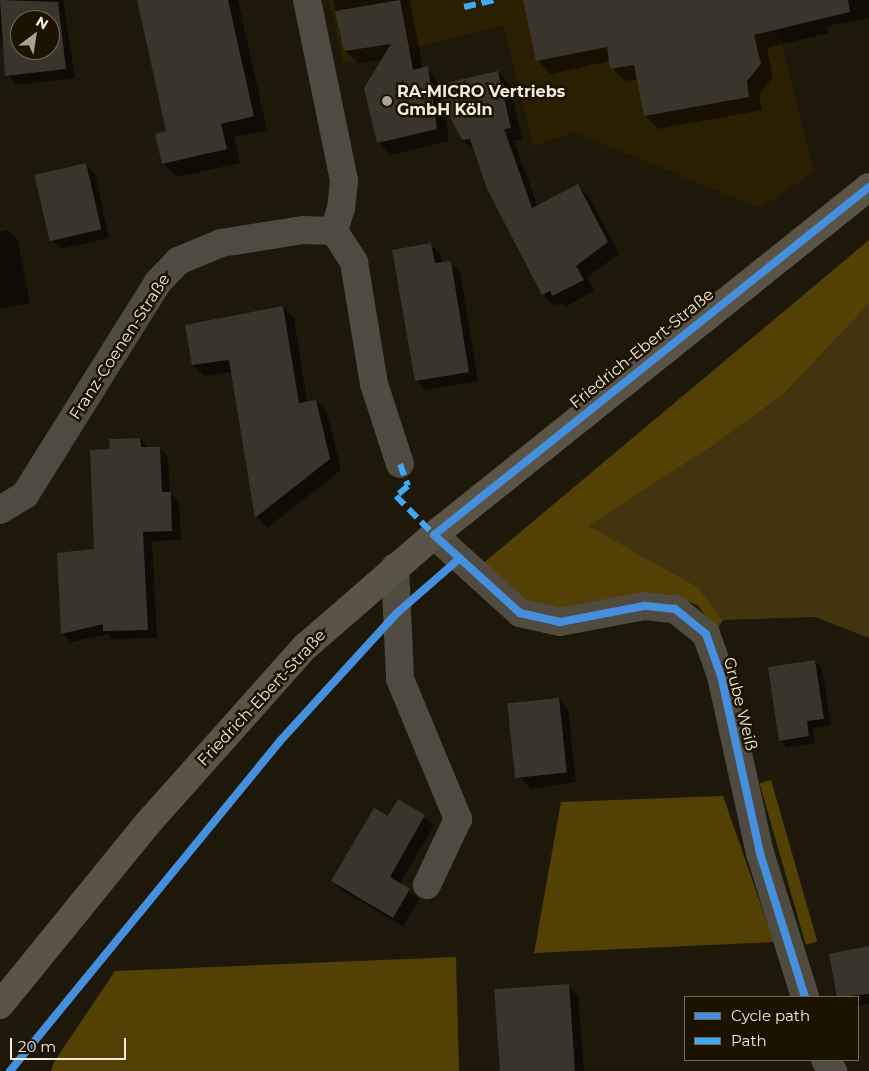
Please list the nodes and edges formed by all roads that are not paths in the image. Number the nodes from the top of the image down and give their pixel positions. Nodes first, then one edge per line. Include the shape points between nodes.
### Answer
1 (307, 0) edge
2 (869, 187) edge
3 (334, 231) junction
4 (400, 464) dead end
5 (0, 510) edge
6 (434, 535) junction
7 (395, 567) junction
8 (427, 885) dead end
9 (805, 996) edge
10 (0, 1005) edge
11 (825, 1061) edge
12 (833, 1071) edge

1 - 3 street via 344,181 342,208
2 - 6 main road, Friedrich-Ebert-Straße
3 - 4 street via 354,262 374,384
3 - 5 street, Franz-Coenen-Straße via 303,230 221,243 178,261 158,282 25,495
6 - 7 main road, Friedrich-Ebert-Straße
6 - 9 street, Grube Weiß via 520,613 560,622 644,606 667,608 675,609 706,634 721,676 760,853
7 - 8 street via 400,679 458,819
7 - 10 main road, Friedrich-Ebert-Straße via 305,647 240,718 148,823
11 - 12 street

